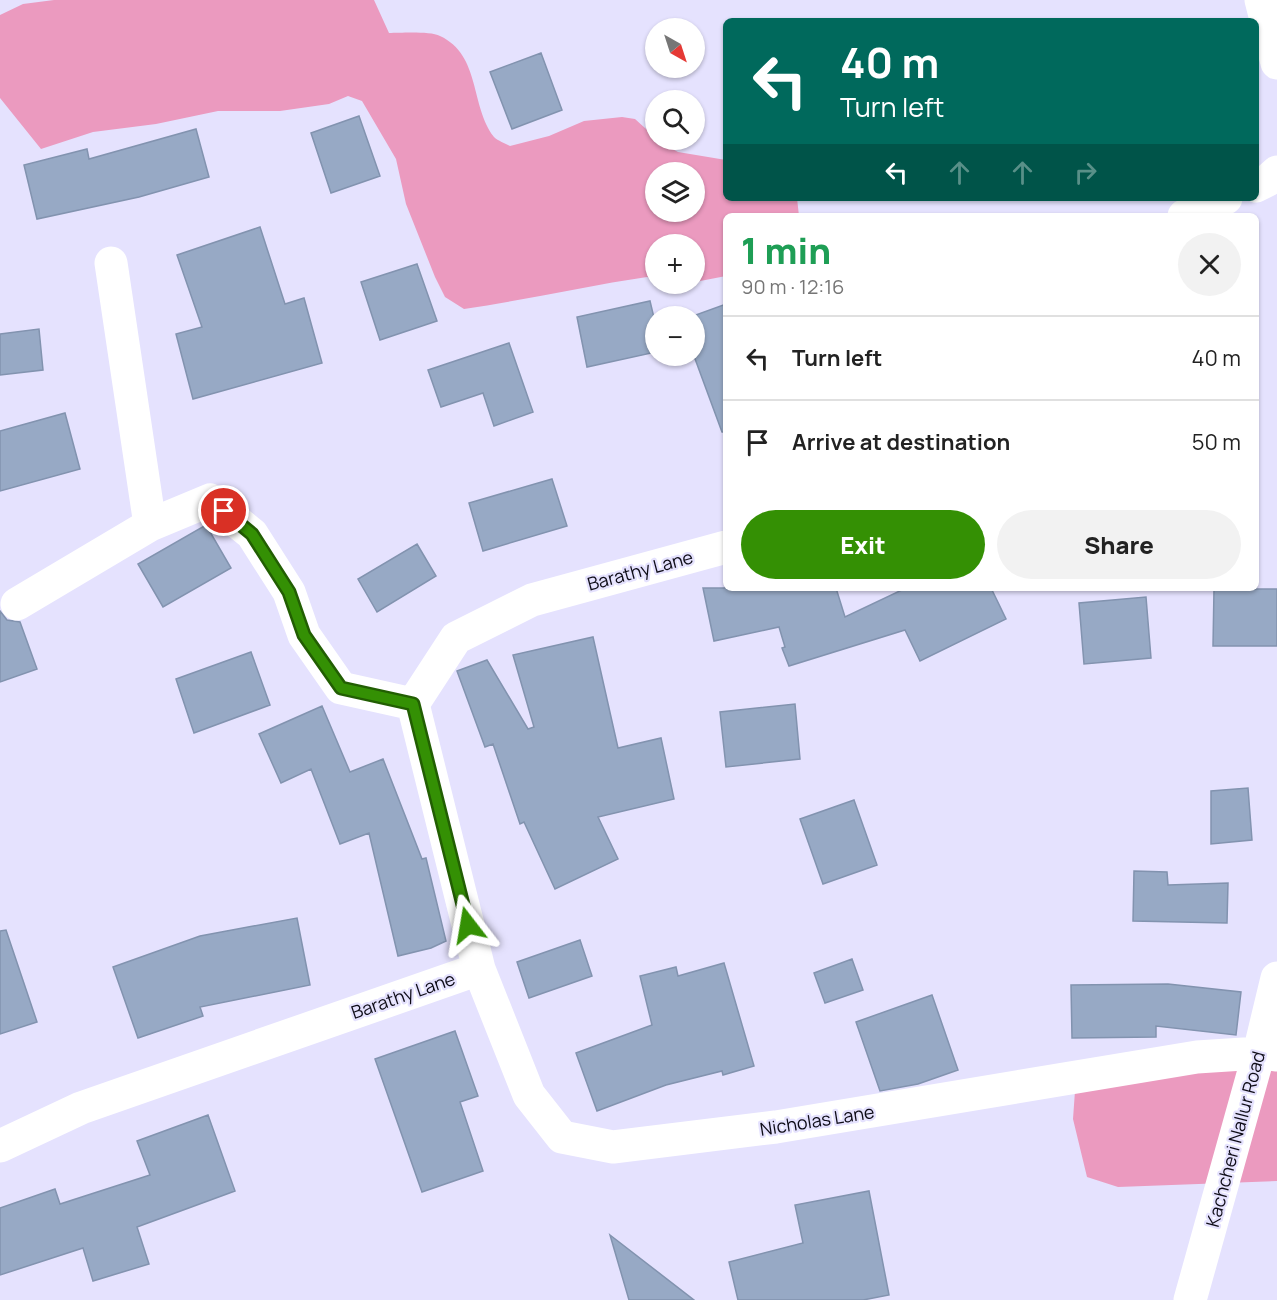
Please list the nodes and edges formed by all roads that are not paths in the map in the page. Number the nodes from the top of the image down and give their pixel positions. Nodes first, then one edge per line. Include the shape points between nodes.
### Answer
1 (1261, 0) edge
2 (1277, 63) edge
3 (1277, 172) edge
4 (1259, 184) edge
5 (1219, 201) edge
6 (1191, 213) edge
7 (111, 263) dead end
8 (150, 525) junction
9 (723, 548) edge
10 (17, 604) dead end
11 (413, 704) junction
12 (479, 969) junction
13 (1277, 978) edge
14 (1268, 1054) edge
15 (0, 1146) edge
16 (1190, 1300) edge

1 - 2 street
3 - 4 street
5 - 6 street
7 - 8 street
8 - 10 street
8 - 11 street via 210,500 252,534 289,592 304,635 341,688
9 - 11 street, Barathy Lane via 532,600 513,609 456,638
11 - 12 street, Barathy Lane
12 - 14 street, Nicholas Lane via 529,1095 562,1137 613,1147 776,1127 1197,1057
12 - 15 street, Barathy Lane via 81,1108
13 - 14 street, Kachcheri Nallur Road
14 - 16 street, Kachcheri Nallur Road

